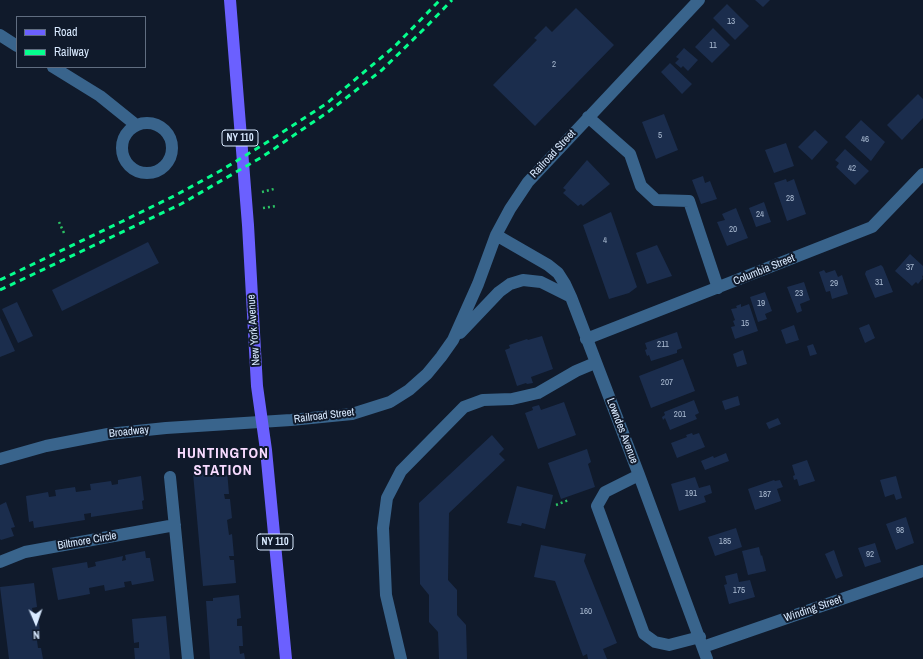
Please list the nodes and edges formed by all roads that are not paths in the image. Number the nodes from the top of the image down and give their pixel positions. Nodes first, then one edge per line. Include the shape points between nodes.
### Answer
1 (230, 0) edge
2 (699, 0) edge
3 (0, 35) edge
4 (16, 45) edge
5 (56, 69) edge
6 (588, 117) junction
7 (136, 125) junction
8 (923, 174) edge
9 (496, 235) junction
10 (718, 288) junction
11 (571, 297) junction
12 (586, 339) junction
13 (453, 340) junction
14 (595, 363) junction
15 (262, 422) junction
16 (0, 459) edge
17 (639, 475) junction
18 (170, 477) dead end
19 (175, 525) junction
20 (0, 562) edge
21 (923, 571) edge
22 (701, 642) junction
23 (188, 659) edge
24 (286, 659) edge
25 (401, 659) edge
26 (707, 659) edge

1 - 15 main road, New York Avenue / NY 110 via 248,225 257,386
2 - 6 street, Railroad Street
3 - 4 street
5 - 7 street via 100,96
6 - 9 street, Railroad Street via 528,182
6 - 10 street via 630,154 641,186 656,200 689,201
7 - 7 street via 124,136 122,152 125,161 134,169 146,173 162,168 169,158 172,146 166,131 152,123
8 - 10 street, Columbia Street via 872,227
9 - 11 street, Lowndes Avenue via 558,273
9 - 13 street, Railroad Street
10 - 12 street, Columbia Street
11 - 12 street, Lowndes Avenue
11 - 13 street, Railroad Street via 541,282 523,280 510,284 499,292
12 - 14 street, Lowndes Avenue
13 - 15 street, Railroad Street via 427,374 390,402 352,414
14 - 17 street, Lowndes Avenue
14 - 25 street via 538,393 512,399 483,400 464,408 401,471 387,498 383,528 386,595
15 - 16 street, Broadway via 108,434 46,446
15 - 24 main road, New York Avenue / NY 110
17 - 22 street, Lowndes Avenue
17 - 22 street, Winding Street via 605,492 597,506 644,634 655,642 669,645
18 - 19 street
19 - 20 street, Biltmore Circle via 24,552
19 - 23 street
21 - 22 street, Winding Street
22 - 26 street, Lowndes Avenue

